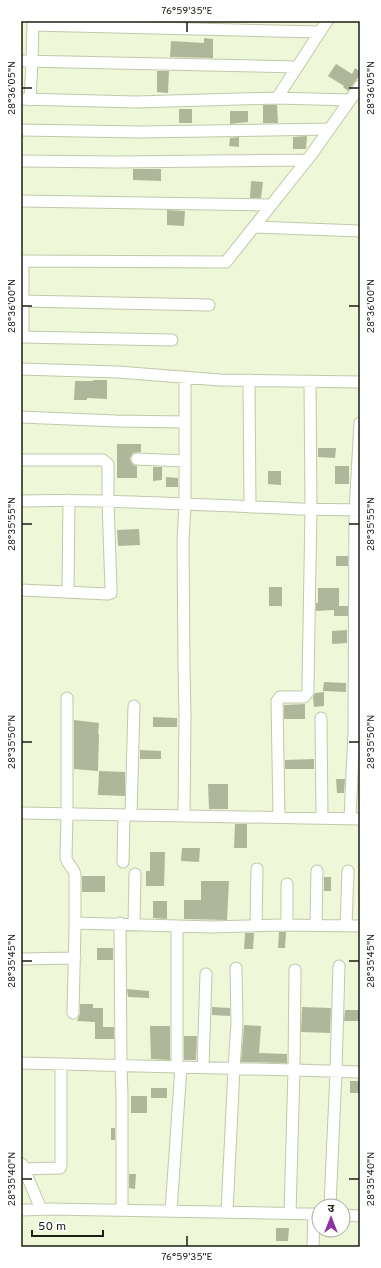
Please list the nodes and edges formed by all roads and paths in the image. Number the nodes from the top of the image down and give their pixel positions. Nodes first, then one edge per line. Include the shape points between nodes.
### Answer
1 (327, 21) edge
2 (33, 23) edge
3 (320, 32) junction
4 (21, 61) edge
5 (32, 61) junction
6 (297, 67) junction
7 (360, 86) edge
8 (277, 98) junction
9 (26, 100) edge
10 (350, 100) junction
11 (329, 129) junction
12 (21, 130) edge
13 (306, 160) junction
14 (21, 161) edge
15 (21, 201) edge
16 (271, 205) junction
17 (254, 227) junction
18 (360, 231) edge
19 (22, 261) edge
20 (23, 301) junction
21 (209, 305) dead end
22 (22, 337) edge
23 (172, 340) dead end
24 (21, 369) edge
25 (185, 377) junction
26 (249, 380) junction
27 (310, 382) junction
28 (360, 382) edge
29 (21, 417) edge
30 (186, 422) junction
31 (360, 422) edge
32 (137, 459) dead end
33 (21, 460) edge
34 (185, 461) junction
35 (69, 500) junction
36 (21, 501) edge
37 (108, 501) junction
38 (185, 504) junction
39 (250, 507) junction
40 (311, 509) junction
41 (357, 510) edge
42 (21, 590) edge
43 (68, 592) junction
44 (67, 698) dead end
45 (134, 706) dead end
46 (321, 718) dead end
47 (21, 813) edge
48 (67, 814) junction
49 (128, 815) junction
50 (184, 816) junction
51 (279, 817) junction
52 (322, 818) junction
53 (355, 818) edge
54 (123, 862) dead end
55 (257, 869) dead end
56 (317, 871) dead end
57 (348, 871) dead end
58 (135, 874) dead end
59 (288, 884) dead end
60 (75, 923) junction
61 (120, 923) junction
62 (134, 924) junction
63 (256, 925) junction
64 (287, 925) junction
65 (316, 925) junction
66 (177, 926) junction
67 (346, 926) junction
68 (360, 926) edge
69 (75, 958) junction
70 (21, 959) edge
71 (339, 966) dead end
72 (236, 968) dead end
73 (295, 970) dead end
74 (206, 974) dead end
75 (73, 1012) dead end
76 (21, 1063) edge
77 (61, 1064) junction
78 (121, 1066) junction
79 (179, 1067) junction
80 (204, 1068) junction
81 (234, 1068) junction
82 (294, 1070) junction
83 (336, 1071) junction
84 (360, 1072) edge
85 (22, 1166) edge
86 (330, 1198) edge
87 (41, 1209) junction
88 (21, 1210) edge
89 (122, 1210) junction
90 (171, 1211) junction
91 (227, 1212) junction
92 (290, 1213) junction
93 (311, 1214) edge

1 - 3 street
2 - 3 street
2 - 5 street
3 - 6 street
4 - 5 street
5 - 6 street
5 - 9 street
6 - 8 street
7 - 10 street
8 - 9 street via 136,102
8 - 10 street
10 - 11 street
11 - 12 street via 140,132
11 - 13 street
13 - 14 street
13 - 16 street
15 - 16 street
16 - 17 street
17 - 18 street
17 - 19 street via 230,259 223,263
19 - 20 street
20 - 21 street
20 - 22 street
22 - 23 street
24 - 25 street
25 - 26 street
25 - 30 street
26 - 27 street
26 - 39 street
27 - 28 street
27 - 40 street
29 - 30 street
30 - 34 street
31 - 41 street
32 - 34 street
33 - 37 street via 103,460 108,464
34 - 38 street
35 - 36 street
35 - 37 street
35 - 43 street
37 - 38 street
37 - 43 street via 111,593
38 - 39 street
38 - 50 street
39 - 40 street
40 - 41 street
40 - 51 street via 308,685 304,697 280,697 277,701
41 - 53 street
42 - 43 street
44 - 48 street
45 - 49 street
46 - 52 street
47 - 48 street
48 - 49 street
48 - 60 street via 66,858 75,875
49 - 50 street
49 - 54 street
50 - 51 street
51 - 52 street
52 - 53 street
55 - 63 street
56 - 65 street
57 - 67 street
58 - 62 street
59 - 64 street
60 - 61 street
60 - 69 street
61 - 62 street
61 - 78 street
62 - 66 street
63 - 64 street
63 - 66 street
64 - 65 street
65 - 67 street
66 - 79 street
67 - 68 street
69 - 70 street
69 - 75 street
71 - 83 street
72 - 81 street via 237,1022
73 - 82 street
74 - 80 street
76 - 77 street
77 - 78 street
77 - 85 street via 61,1166
78 - 79 street
78 - 89 street
79 - 80 street
79 - 90 street
80 - 81 street
81 - 82 street
81 - 91 street
82 - 83 street
82 - 92 street
83 - 84 street
83 - 86 street
85 - 87 street
87 - 88 street
87 - 89 street
89 - 90 street
90 - 91 street
91 - 92 street
92 - 93 street

